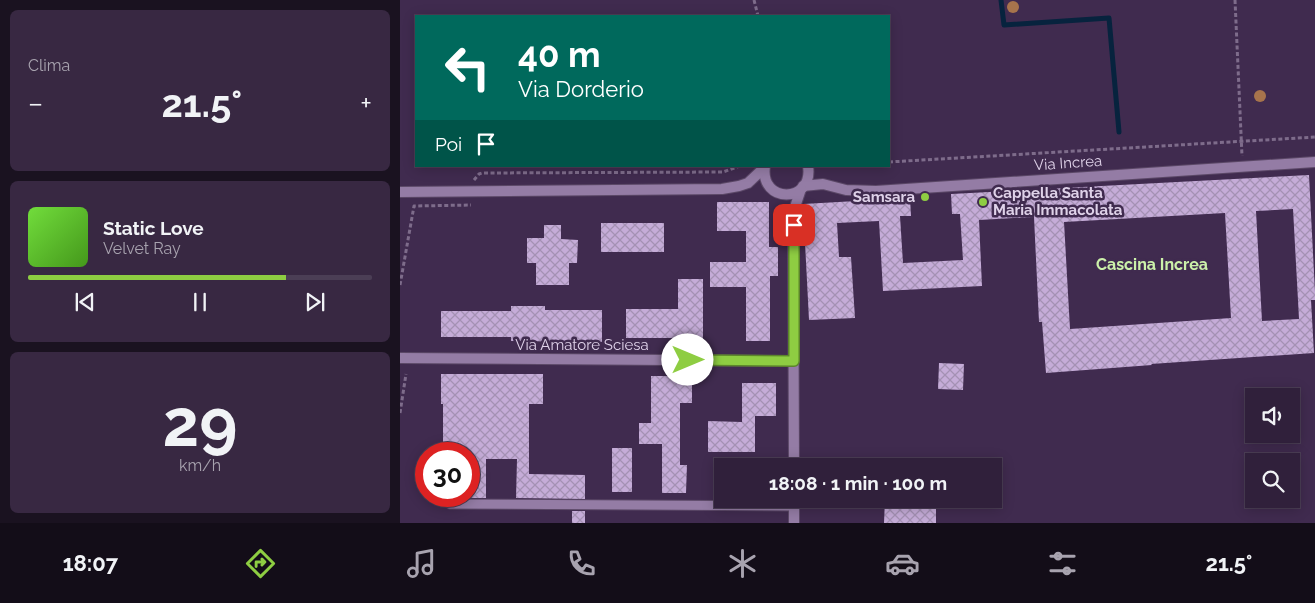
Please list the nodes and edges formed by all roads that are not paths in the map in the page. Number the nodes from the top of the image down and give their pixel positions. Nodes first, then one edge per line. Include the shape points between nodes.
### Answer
1 (1315, 162) edge
2 (764, 167) edge
3 (809, 167) edge
4 (810, 167) edge
5 (748, 183) junction
6 (823, 184) junction
7 (770, 188) junction
8 (802, 188) junction
9 (400, 192) edge
10 (780, 194) junction
11 (793, 213) junction
12 (400, 358) edge
13 (794, 361) junction
14 (794, 458) edge
15 (714, 502) edge
16 (480, 504) edge
17 (794, 508) edge
18 (794, 523) edge

1 - 6 street, Via Increa via 876,191 846,190
2 - 5 street
2 - 7 street via 764,178
3 - 8 street via 809,175
4 - 6 street
5 - 7 street
5 - 9 street via 722,189
6 - 8 street, Via Increa
7 - 10 street
8 - 10 street, Via Increa via 788,195
8 - 11 street
10 - 11 street
11 - 13 street
12 - 13 street, Via Amatore Sciesa
13 - 14 street
15 - 16 lane
17 - 18 street

